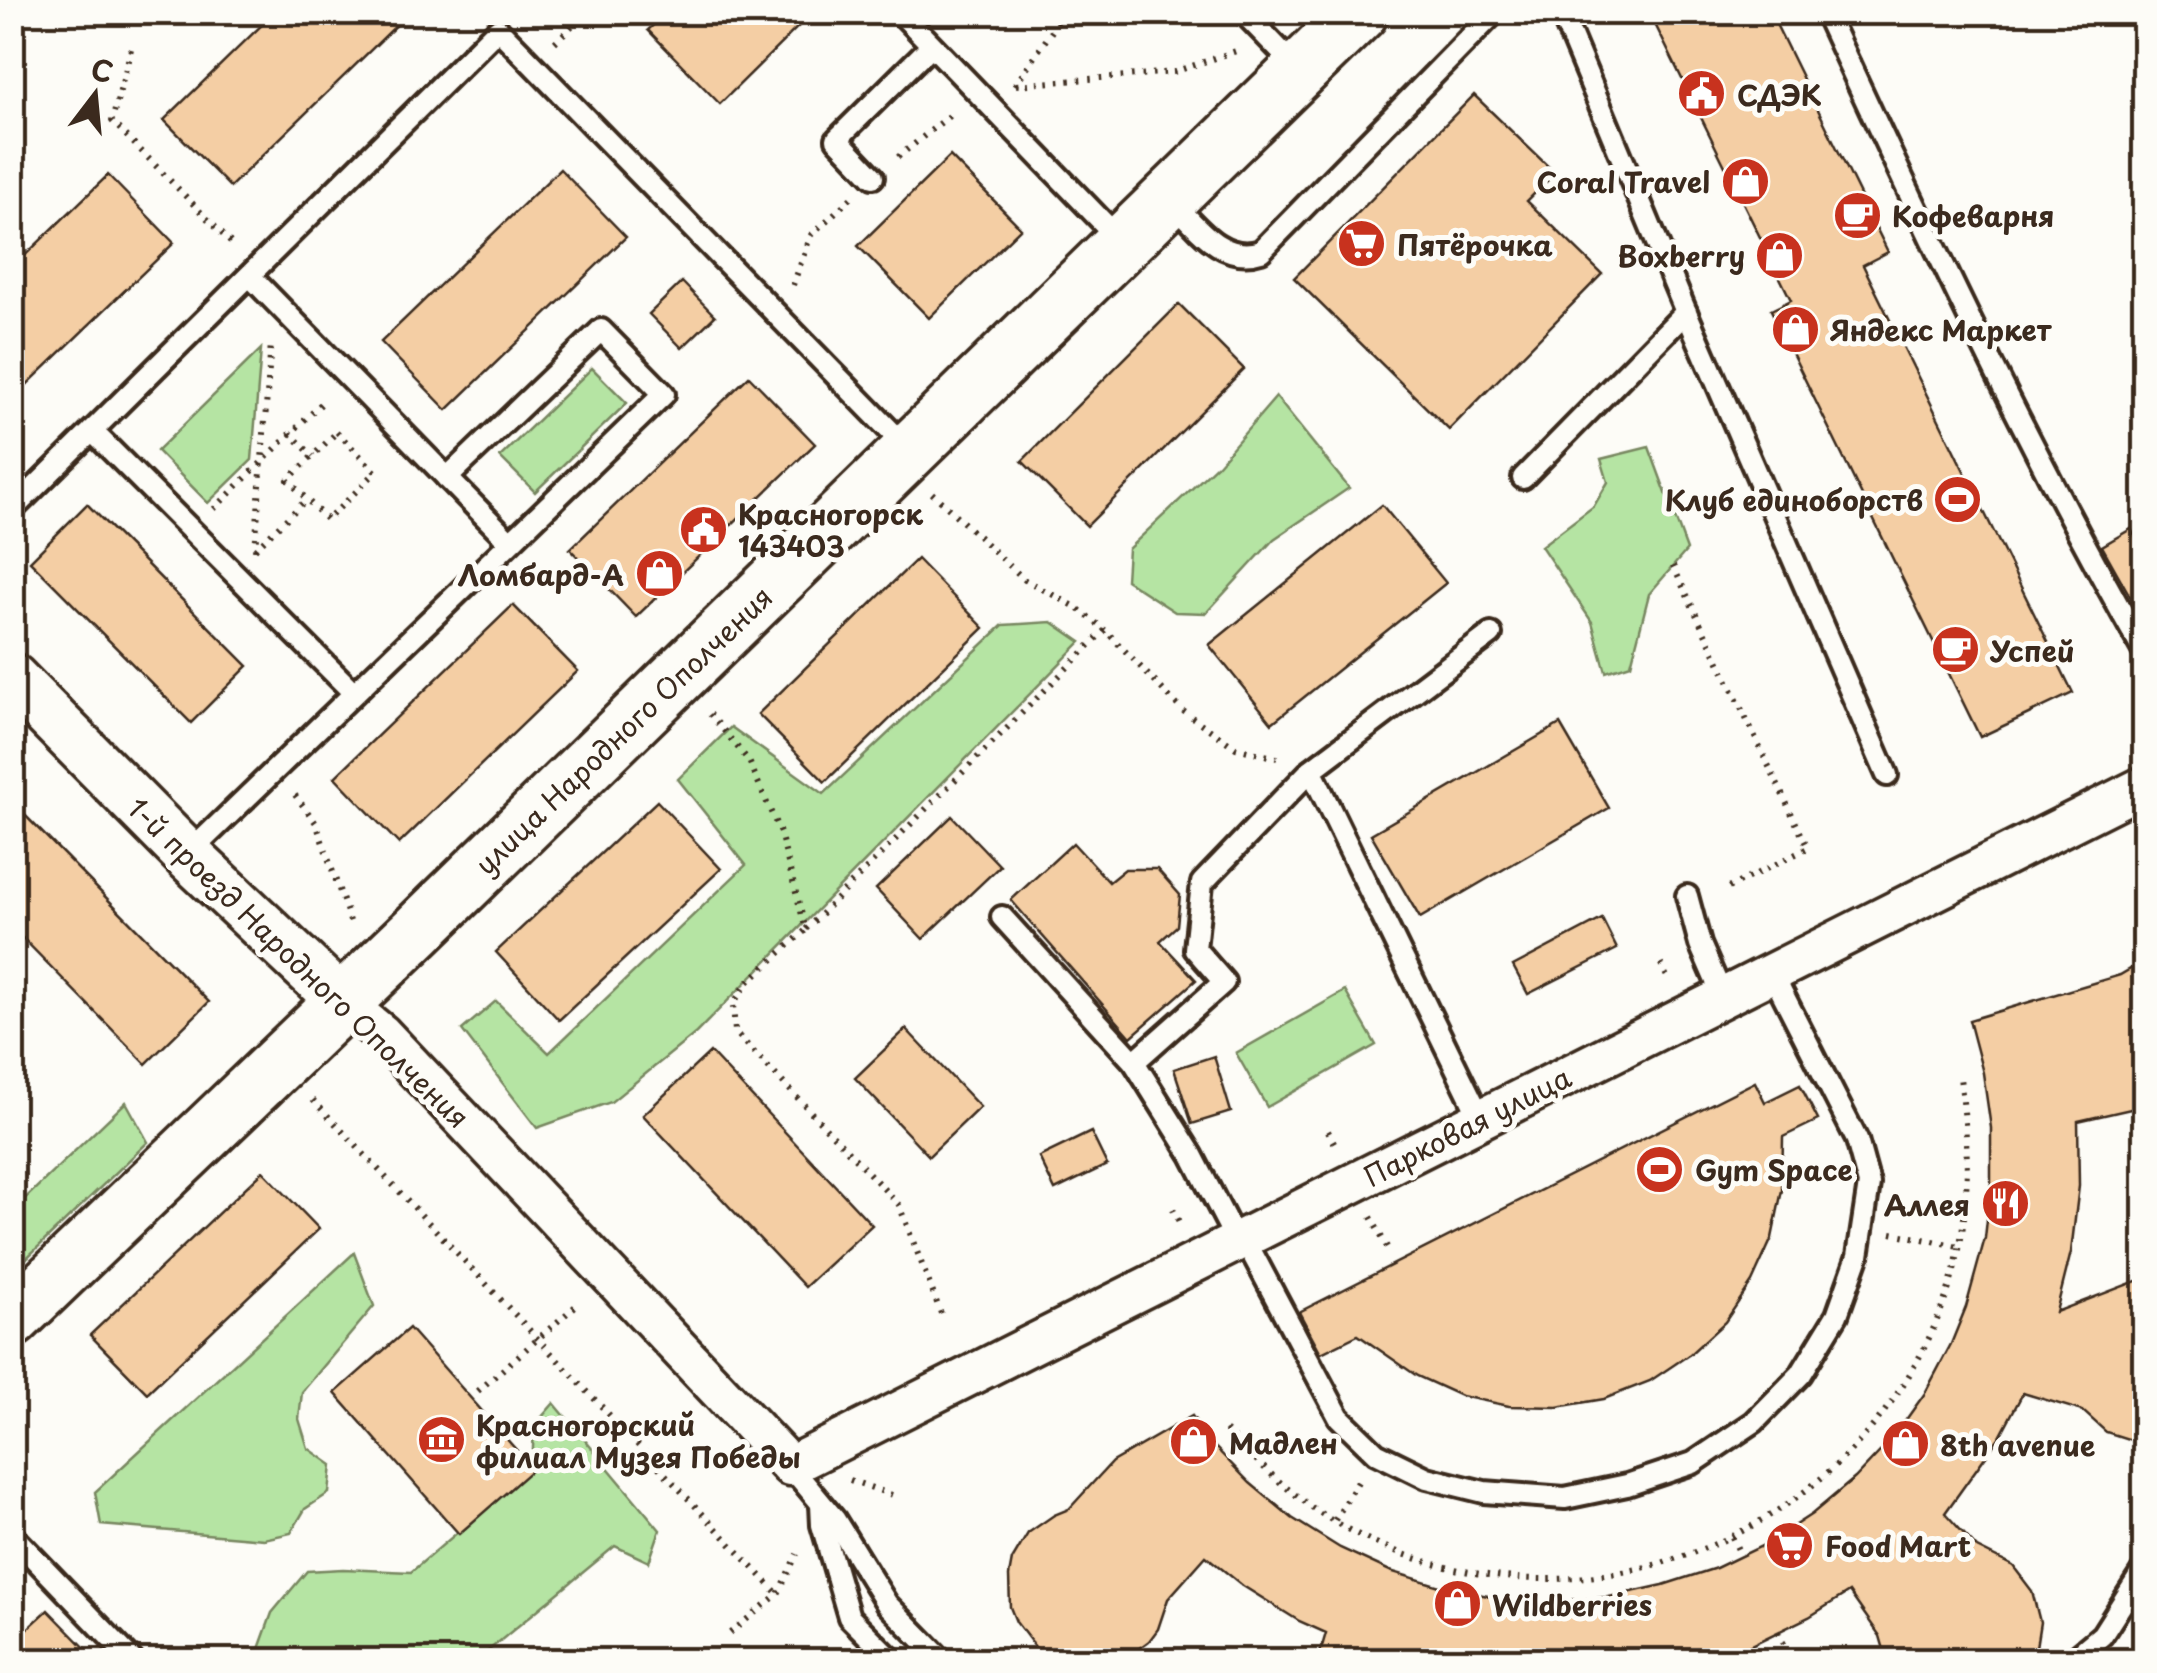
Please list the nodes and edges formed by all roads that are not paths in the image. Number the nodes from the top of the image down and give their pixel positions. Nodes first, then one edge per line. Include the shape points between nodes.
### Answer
1 (900, 12) edge
2 (1243, 12) edge
3 (1360, 12) edge
4 (1495, 12) edge
5 (1561, 12) edge
6 (1825, 12) edge
7 (931, 46) junction
8 (1284, 54) junction
9 (873, 177) road end
10 (1169, 198) junction
11 (1123, 243) junction
12 (253, 273) junction
13 (1686, 312) junction
14 (92, 431) junction
15 (904, 455) junction
16 (447, 478) junction
17 (1524, 478) dead end
18 (12, 510) edge
19 (510, 542) junction
20 (1491, 634) dead end
21 (2144, 652) edge
22 (12, 678) edge
23 (353, 692) junction
24 (1311, 770) junction
25 (1888, 775) dead end
26 (2144, 786) edge
27 (187, 855) junction
28 (1686, 896) dead end
29 (1002, 917) dead end
30 (1772, 973) junction
31 (1723, 998) junction
32 (343, 1002) junction
33 (1134, 1062) junction
34 (1481, 1119) junction
35 (1241, 1240) junction
36 (12, 1319) edge
37 (790, 1466) junction
38 (821, 1502) junction
39 (12, 1535) edge
40 (2144, 1569) edge
41 (132, 1660) edge
42 (892, 1660) edge
43 (942, 1660) edge
44 (2072, 1660) edge

1 - 7 lane
2 - 8 lane
3 - 8 main road, улица Народного Ополчения
4 - 10 lane via 1261,251 1242,257 1220,249
5 - 13 lane
6 - 21 lane via 1966,316
7 - 9 lane via 837,140
7 - 11 lane
8 - 10 main road, улица Народного Ополчения
10 - 11 main road, улица Народного Ополчения
11 - 15 main road, улица Народного Ополчения
12 - 14 lane
12 - 15 lane via 498,30
12 - 16 lane
13 - 17 lane
13 - 25 lane
14 - 18 lane
14 - 23 lane
15 - 32 main road, улица Народного Ополчения
16 - 19 lane
16 - 19 lane via 600,330 664,394
19 - 23 lane
20 - 24 lane
22 - 27 street, 1-й проезд Народного Ополчения
23 - 27 lane
24 - 33 lane via 1202,883 1194,949 1224,982
24 - 34 lane
26 - 30 street, Парковая улица
27 - 32 street, 1-й проезд Народного Ополчения
28 - 31 lane
29 - 33 lane
30 - 31 street, Парковая улица
30 - 35 lane via 1857,1140 1869,1184 1858,1256 1837,1315 1801,1374 1754,1422 1693,1463 1565,1498 1484,1492 1427,1478 1376,1453 1338,1417
31 - 34 street, Парковая улица
32 - 36 main road, улица Народного Ополчения
32 - 37 street, 1-й проезд Народного Ополчения via 382,1034
33 - 35 lane
34 - 35 street, Парковая улица
35 - 37 street, Парковая улица
37 - 38 lane
38 - 42 lane via 848,1616
38 - 43 lane via 887,1604
39 - 41 lane
40 - 44 lane via 2102,1635

